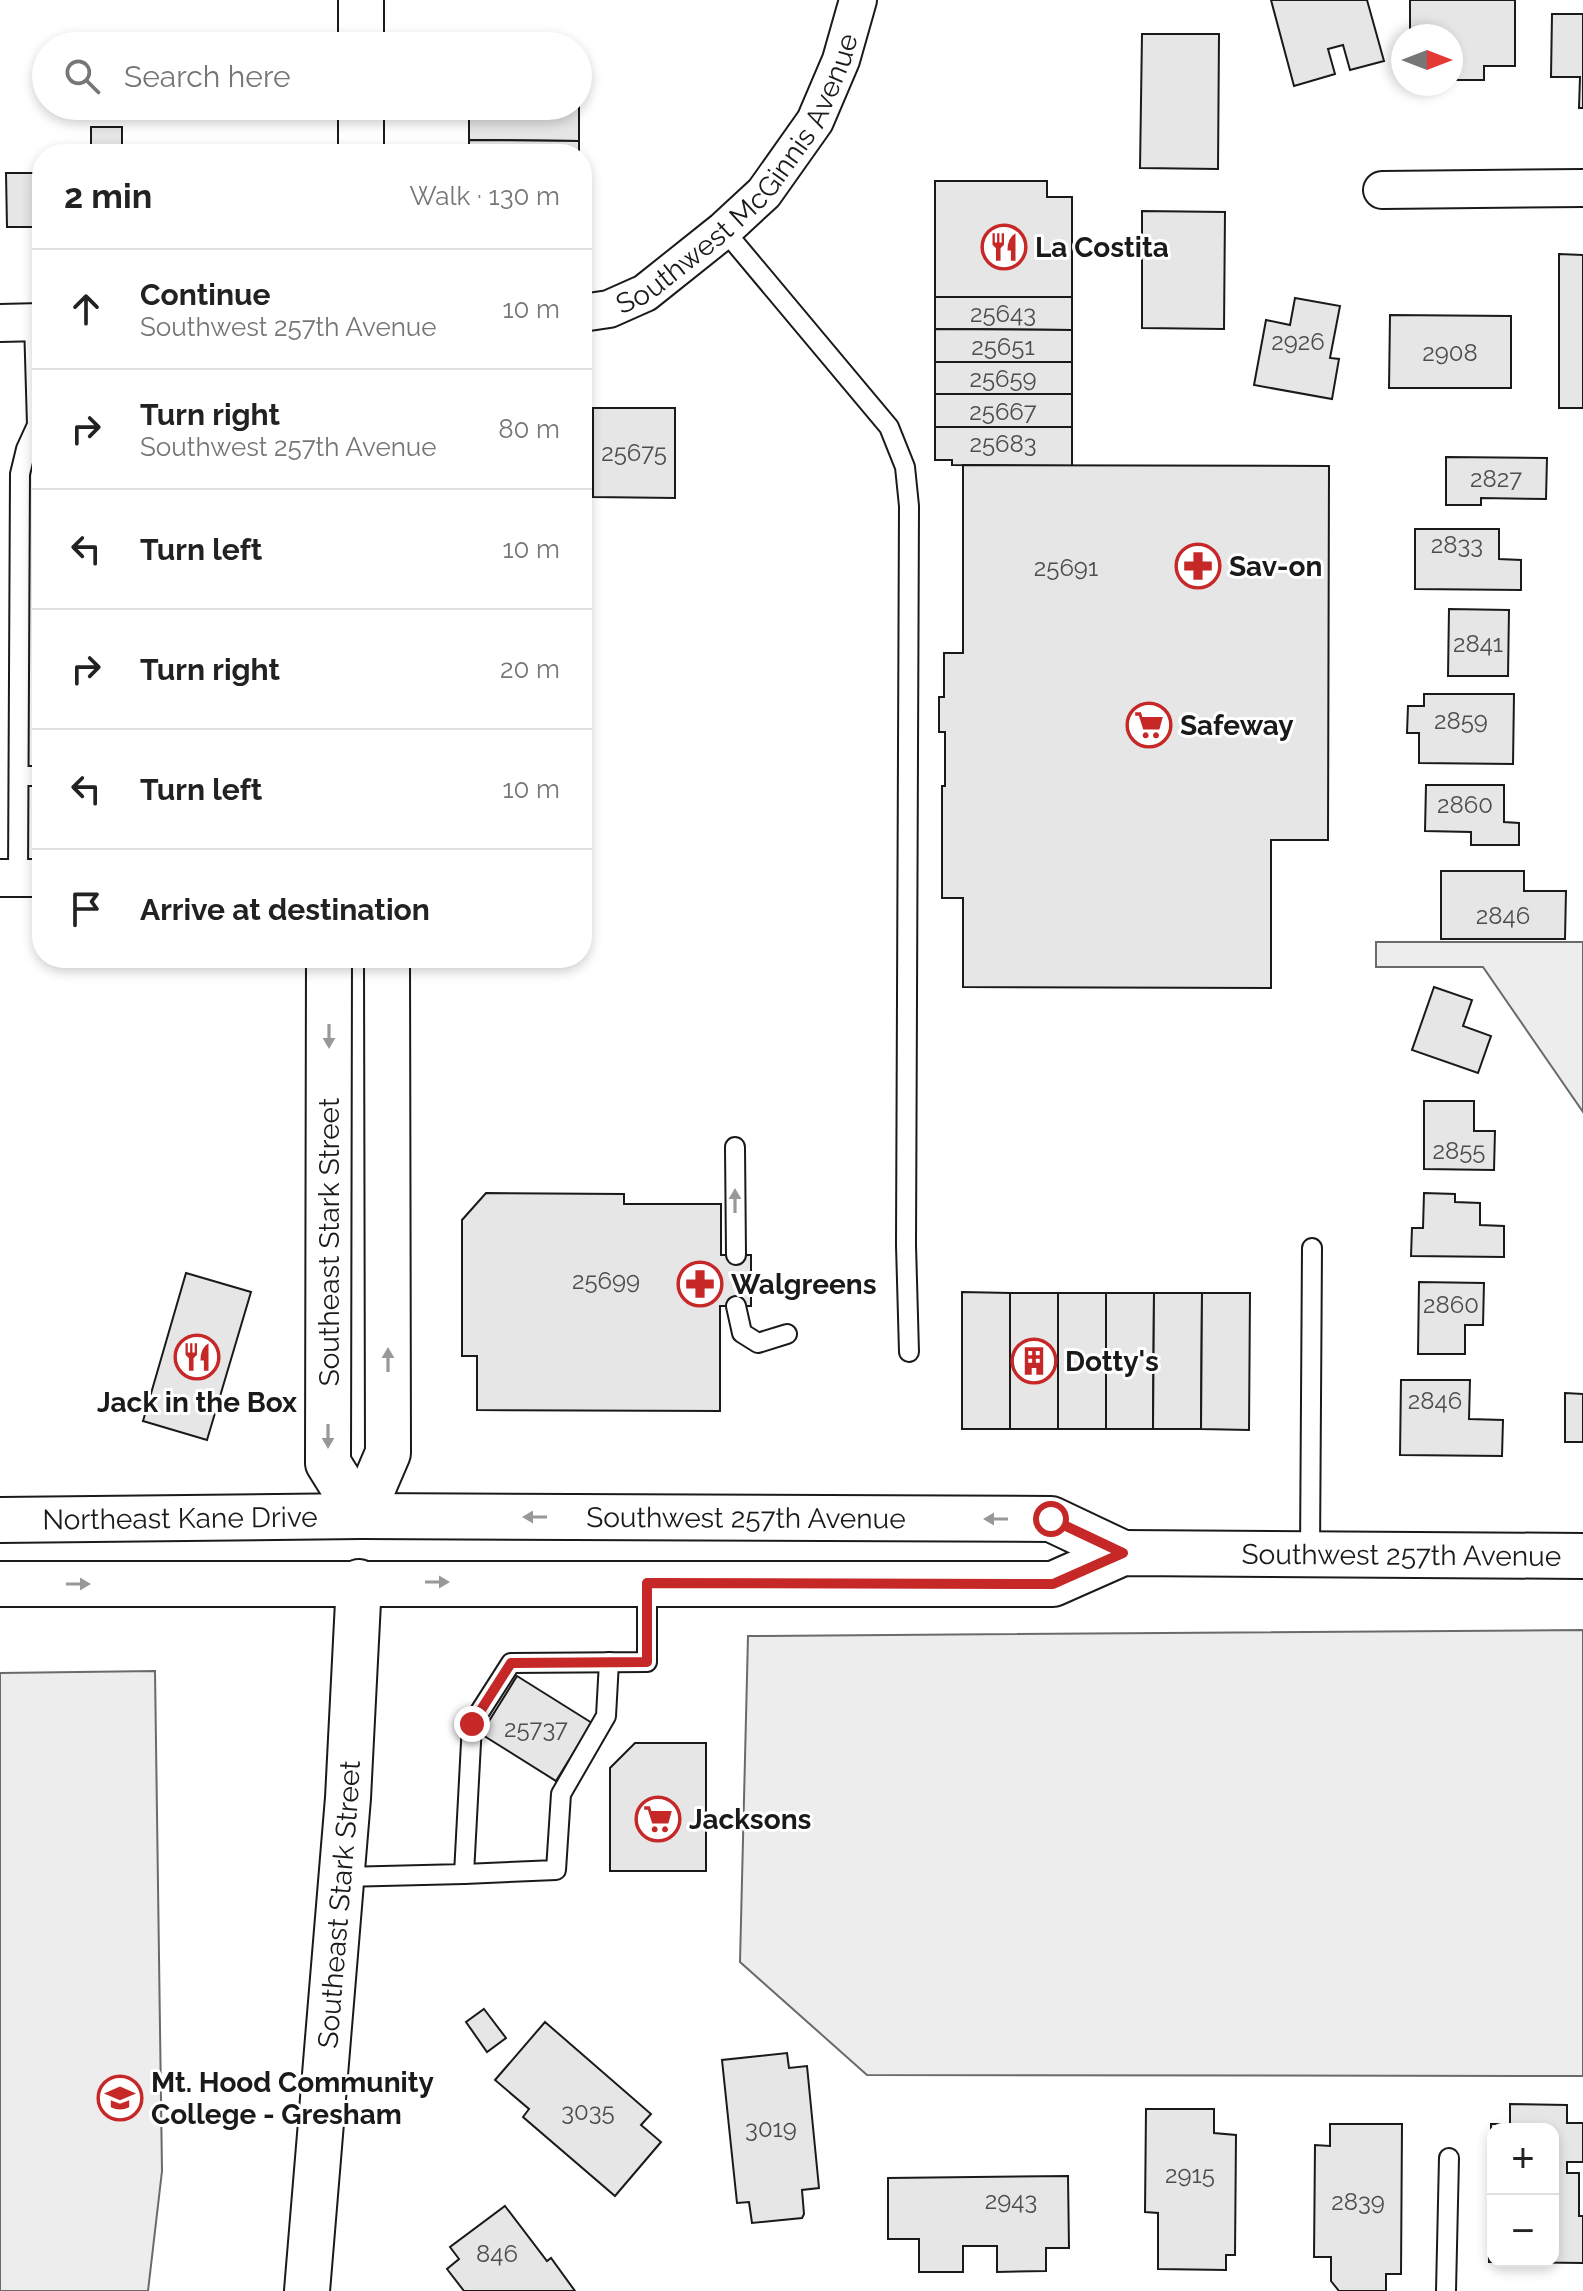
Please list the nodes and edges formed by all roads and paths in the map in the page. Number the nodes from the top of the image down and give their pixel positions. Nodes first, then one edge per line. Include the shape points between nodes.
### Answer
1 (361, 0) edge
2 (858, 0) edge
3 (361, 32) edge
4 (361, 120) edge
5 (361, 144) edge
6 (1583, 188) edge
7 (1382, 190) dead end
8 (724, 230) junction
9 (592, 312) edge
10 (25, 322) edge
11 (32, 370) edge
12 (32, 439) edge
13 (19, 776) junction
14 (32, 776) edge
15 (20, 878) edge
16 (329, 968) edge
17 (387, 968) edge
18 (735, 1147) dead end
19 (1312, 1248) dead end
20 (736, 1255) dead end
21 (736, 1306) dead end
22 (787, 1334) dead end
23 (909, 1352) dead end
24 (361, 1516) junction
25 (0, 1520) edge
26 (1123, 1553) junction
27 (1310, 1554) junction
28 (1583, 1556) edge
29 (359, 1582) junction
30 (647, 1583) junction
31 (0, 1584) edge
32 (609, 1662) junction
33 (464, 1874) junction
34 (342, 1877) junction
35 (1449, 2158) dead end
36 (307, 2291) edge
37 (1446, 2291) edge

1 - 3 main road
2 - 8 street, Southwest McGinnis Avenue via 841,60 815,121 764,193
4 - 5 main road
6 - 7 street
8 - 9 street, Southwest McGinnis Avenue via 645,293
8 - 23 lane via 889,427 905,467
10 - 11 lane
12 - 13 lane via 20,474
13 - 14 lane
13 - 15 lane
16 -> 24 main road, Southeast Stark Street via 328,1463
24 -> 17 main road, Southeast Stark Street via 388,1453
20 -> 18 lane
19 - 27 lane
21 - 22 lane via 742,1333 758,1343
24 - 25 main road, Northeast Kane Drive
26 -> 24 main road, Southwest 257th Avenue via 1051,1519
24 - 29 main road, Southeast Stark Street
26 - 27 main road, Southwest 257th Avenue
26 - 30 main road, Southwest 257th Avenue via 1053,1584
27 - 28 main road, Southwest 257th Avenue
29 -> 30 main road, Southwest 257th Avenue
31 -> 29 main road
29 - 34 main road, Southeast Stark Street
30 - 32 lane via 647,1662
32 - 33 lane via 606,1716 561,1794 556,1870
32 - 33 lane via 511,1663 472,1724
33 - 34 lane
34 - 36 main road, Southeast Stark Street
35 - 37 lane

